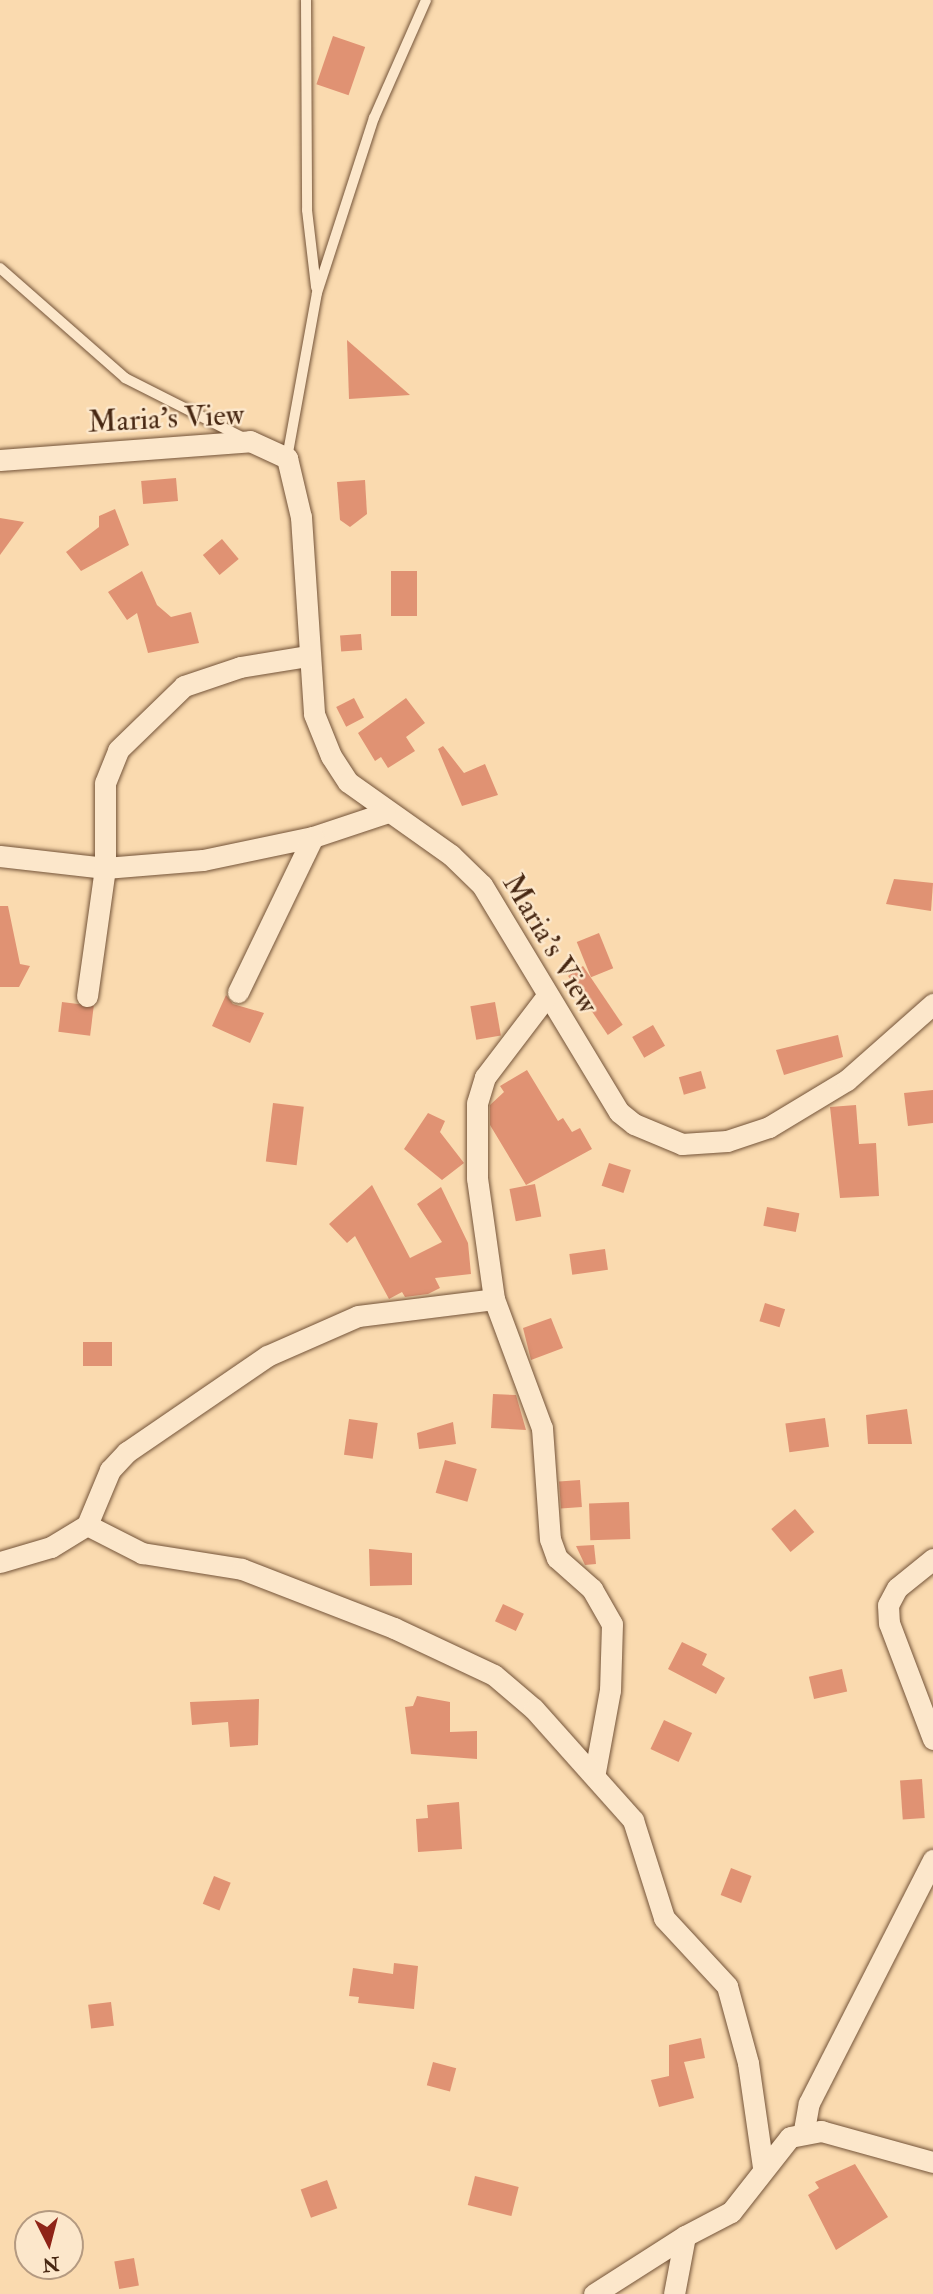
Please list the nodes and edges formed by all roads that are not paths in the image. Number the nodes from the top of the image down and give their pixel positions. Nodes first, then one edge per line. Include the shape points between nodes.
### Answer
1 (306, 0) edge
2 (426, 0) edge
3 (0, 268) edge
4 (317, 293) junction
5 (250, 441) junction
6 (286, 458) junction
7 (0, 460) edge
8 (308, 656) junction
9 (385, 813) junction
10 (313, 837) junction
11 (0, 856) edge
12 (104, 868) junction
13 (238, 992) dead end
14 (87, 996) dead end
15 (546, 996) junction
16 (933, 1004) edge
17 (494, 1299) junction
18 (87, 1525) junction
19 (933, 1559) edge
20 (0, 1562) edge
21 (933, 1739) edge
22 (595, 1772) junction
23 (933, 1860) edge
24 (804, 2130) junction
25 (933, 2162) edge
26 (763, 2166) junction
27 (685, 2236) junction
28 (594, 2294) edge
29 (674, 2294) edge

1 - 4 lane via 307,210
2 - 4 lane via 374,118
3 - 5 lane via 125,378
4 - 6 lane
5 - 6 street, Maria's View
5 - 7 street, Maria's View
6 - 8 street, Maria's View via 301,517
8 - 9 street, Maria's View via 314,714 331,756 348,782
8 - 12 street via 240,667 184,686 118,750 104,783
9 - 10 street
9 - 15 street, Maria's View via 451,855 482,885
10 - 12 street via 203,860
10 - 13 street
11 - 12 street
12 - 14 street
15 - 16 street, Maria's View via 619,1112 682,1144 726,1141 810,1106
15 - 17 street via 485,1077 477,1102 477,1178
17 - 18 street via 358,1316 267,1356 127,1452 110,1471
17 - 22 street via 542,1427 546,1507 557,1558 592,1589 612,1624 610,1690
18 - 20 street via 51,1547
18 - 22 street via 142,1553 242,1569 284,1583 451,1653 494,1675
19 - 21 street via 897,1588 888,1605 889,1623
22 - 26 street via 642,1839 664,1918 727,1986 748,2063
23 - 24 street via 809,2103
24 - 25 street
24 - 26 street
26 - 27 street via 731,2211
27 - 28 street
27 - 29 street

